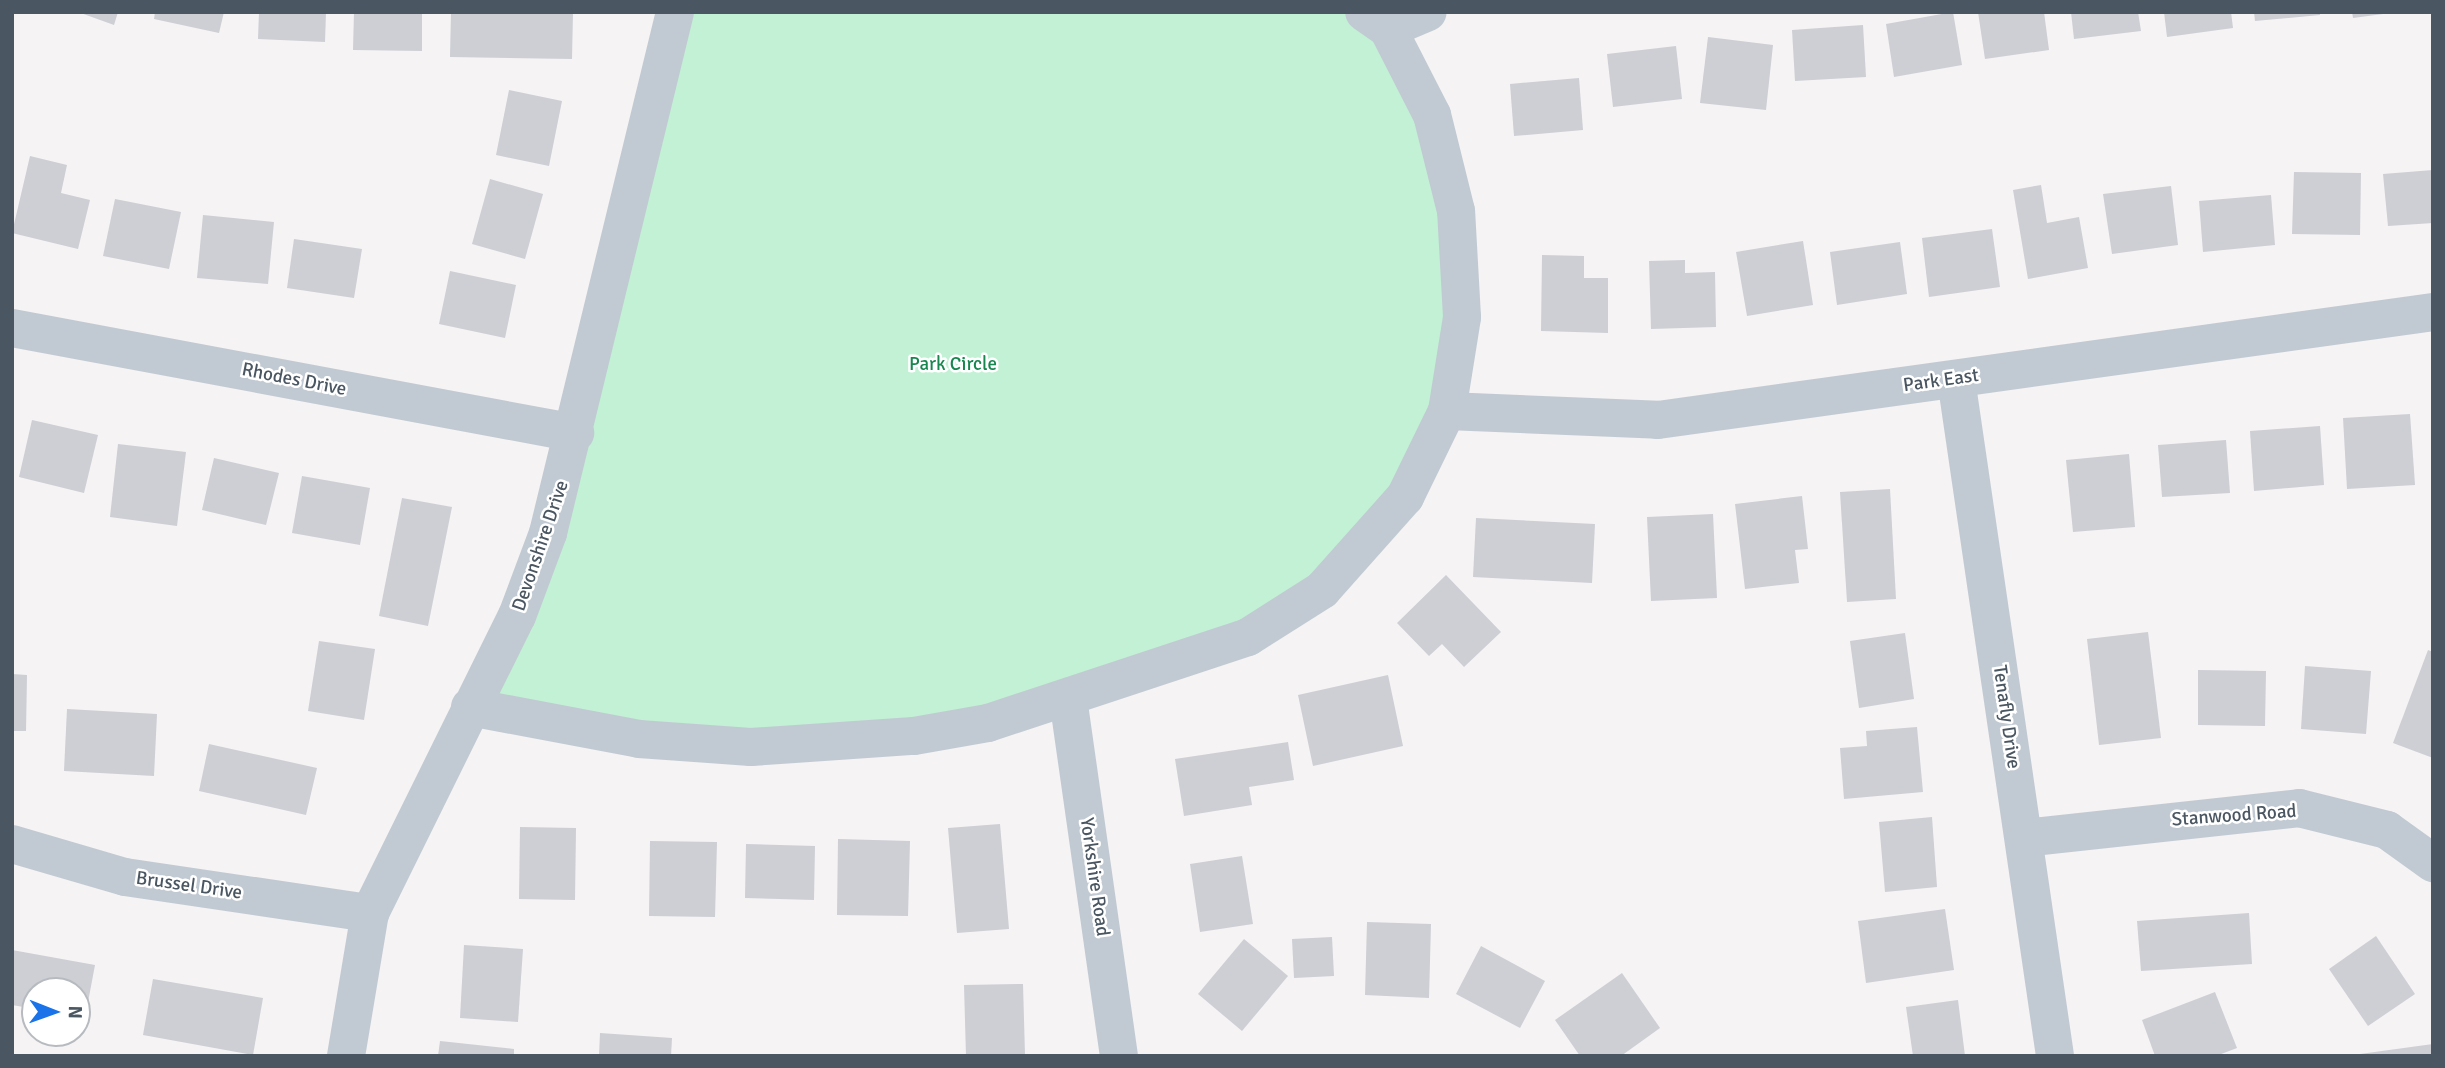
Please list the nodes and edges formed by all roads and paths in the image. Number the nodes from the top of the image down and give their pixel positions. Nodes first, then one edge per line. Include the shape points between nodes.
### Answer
1 (675, 12) edge
2 (1428, 12) edge
3 (1376, 21) edge
4 (2433, 312) edge
5 (12, 328) edge
6 (1956, 379) junction
7 (1447, 411) junction
8 (575, 433) junction
9 (1068, 698) junction
10 (470, 707) junction
11 (2024, 838) junction
12 (12, 844) edge
13 (2433, 863) edge
14 (369, 913) junction
15 (346, 1056) edge
16 (1119, 1056) edge
17 (2055, 1056) edge

1 - 8 street, Devonshire Drive
2 - 3 street
3 - 7 street via 1432,115 1456,211 1462,317
4 - 6 street, Park East
5 - 8 street, Rhodes Drive
6 - 7 street, Park East via 1658,420
6 - 11 street, Tenafly Drive
7 - 9 street via 1405,497 1322,590 1248,637
8 - 10 street, Devonshire Drive via 531,582
9 - 10 street via 988,723 914,736 751,747 639,739
9 - 16 street, Yorkshire Road
10 - 14 street, Devonshire Drive
11 - 13 street, Stanwood Road via 2299,808 2387,830
11 - 17 street, Tenafly Drive
12 - 14 street, Brussel Drive via 125,877
14 - 15 street, Devonshire Drive

